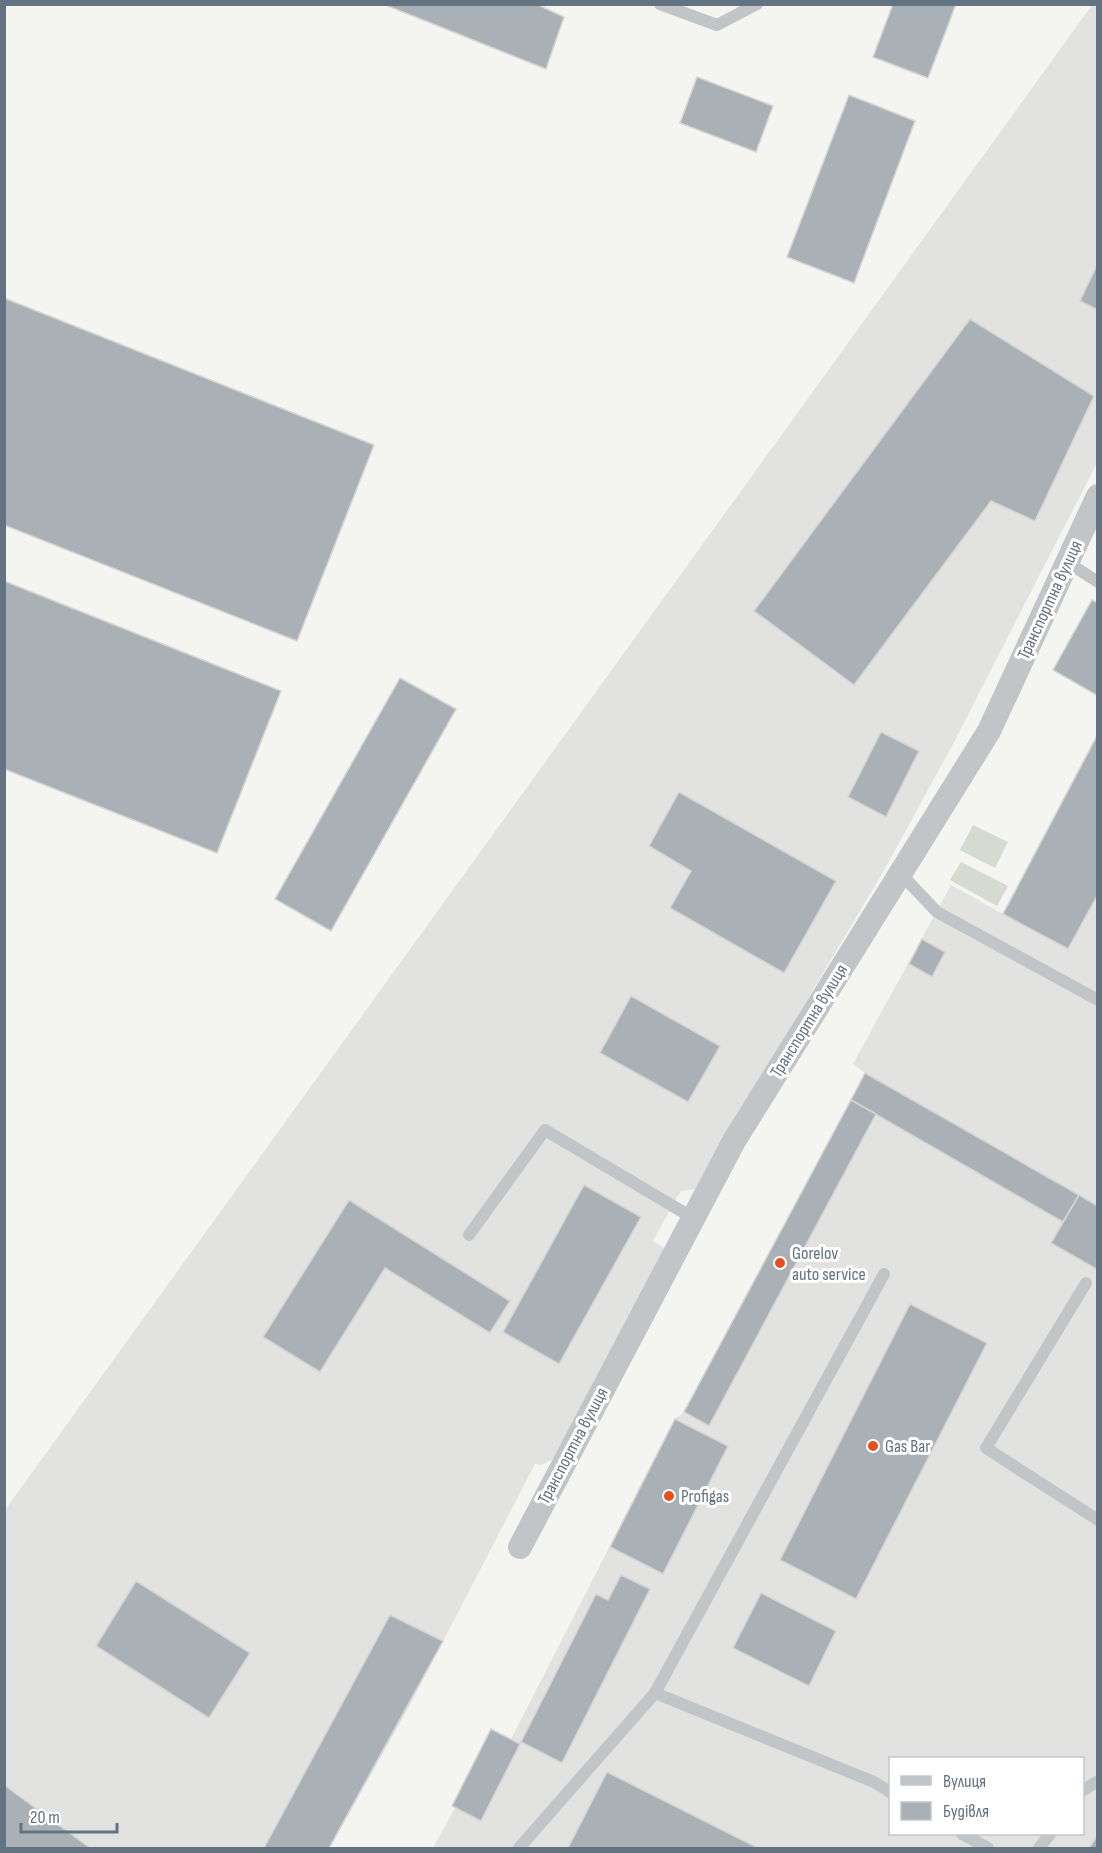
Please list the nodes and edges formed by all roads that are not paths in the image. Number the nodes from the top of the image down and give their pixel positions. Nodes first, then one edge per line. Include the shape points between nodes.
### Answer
1 (660, 4) edge
2 (757, 4) edge
3 (1098, 496) edge
4 (1067, 562) junction
5 (1098, 582) edge
6 (901, 874) junction
7 (1098, 1000) edge
8 (693, 1218) junction
9 (469, 1235) dead end
10 (884, 1274) dead end
11 (1086, 1283) dead end
12 (1098, 1520) edge
13 (520, 1547) dead end
14 (655, 1693) junction
15 (1098, 1781) edge
16 (1084, 1790) edge
17 (889, 1791) edge
18 (965, 1835) edge
19 (1049, 1835) edge
20 (519, 1848) edge
21 (988, 1848) edge
22 (1039, 1848) edge

1 - 2 lane via 717,25
3 - 4 street, Транспортна вулиця
4 - 5 lane
4 - 6 street, Транспортна вулиця via 989,731
6 - 7 lane via 936,912
6 - 8 street, Транспортна вулиця via 734,1141
8 - 9 lane via 545,1130
8 - 13 street, Транспортна вулиця
10 - 14 lane
11 - 12 lane via 986,1448
14 - 17 lane
14 - 20 lane
15 - 16 lane
18 - 21 lane
19 - 22 lane

